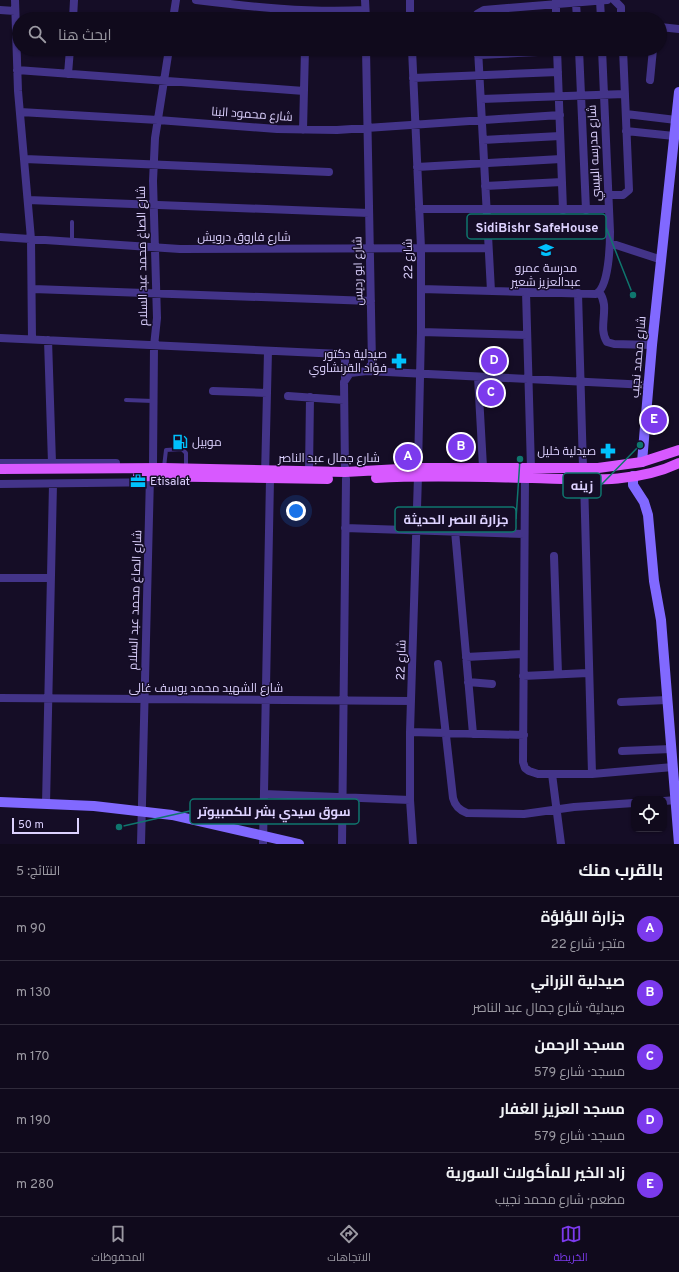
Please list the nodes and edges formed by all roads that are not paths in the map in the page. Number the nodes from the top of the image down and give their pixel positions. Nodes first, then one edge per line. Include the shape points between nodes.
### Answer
1 (15, 0) edge
2 (74, 0) edge
3 (176, 0) edge
4 (196, 0) edge
5 (365, 0) edge
6 (410, 0) edge
7 (602, 0) edge
8 (614, 0) edge
9 (556, 2) edge
10 (576, 3) junction
11 (271, 4) edge
12 (506, 4) edge
13 (0, 10) edge
14 (365, 10) joint
15 (15, 11) joint
16 (73, 12) edge
17 (174, 12) edge
18 (296, 12) edge
19 (341, 12) edge
20 (410, 12) edge
21 (481, 12) edge
22 (577, 12) edge
23 (601, 12) edge
24 (621, 12) edge
25 (667, 28) edge
26 (679, 29) edge
27 (17, 56) edge
28 (69, 56) edge
29 (168, 56) edge
30 (305, 56) edge
31 (366, 56) edge
32 (412, 56) edge
33 (478, 56) edge
34 (558, 56) edge
35 (579, 56) edge
36 (602, 56) edge
37 (623, 56) edge
38 (652, 56) edge
39 (17, 70) junction
40 (558, 72) junction
41 (68, 74) junction
42 (479, 75) junction
43 (413, 78) junction
44 (650, 80) dead end
45 (164, 81) junction
46 (304, 91) junction
47 (679, 92) edge
48 (625, 94) junction
49 (604, 95) junction
50 (559, 96) junction
51 (581, 96) junction
52 (480, 99) junction
53 (20, 112) junction
54 (626, 114) junction
55 (560, 115) junction
56 (158, 120) junction
57 (482, 120) junction
58 (676, 120) junction
59 (415, 124) junction
60 (368, 128) junction
61 (303, 130) junction
62 (626, 131) junction
63 (560, 136) junction
64 (674, 136) junction
65 (483, 140) junction
66 (24, 159) junction
67 (561, 159) junction
68 (484, 163) junction
69 (153, 164) junction
70 (417, 167) junction
71 (329, 172) dead end
72 (562, 182) junction
73 (485, 186) junction
74 (608, 195) junction
75 (28, 200) junction
76 (153, 205) junction
77 (419, 210) junction
78 (486, 210) junction
79 (563, 210) junction
80 (586, 210) junction
81 (609, 210) junction
82 (369, 213) junction
83 (72, 222) dead end
84 (0, 237) edge
85 (31, 239) junction
86 (72, 242) junction
87 (610, 243) junction
88 (155, 248) junction
89 (420, 248) junction
90 (488, 248) junction
91 (370, 249) junction
92 (662, 260) junction
93 (421, 288) junction
94 (32, 289) junction
95 (491, 291) junction
96 (526, 292) junction
97 (599, 292) junction
98 (156, 293) junction
99 (578, 293) junction
100 (371, 301) junction
101 (421, 332) junction
102 (527, 335) junction
103 (0, 338) edge
104 (32, 339) junction
105 (48, 340) junction
106 (652, 344) junction
107 (154, 346) junction
108 (268, 351) junction
109 (367, 371) junction
110 (420, 374) junction
111 (478, 377) junction
112 (345, 378) junction
113 (528, 379) junction
114 (581, 382) junction
115 (648, 385) junction
116 (213, 391) dead end
117 (267, 393) junction
118 (288, 396) dead end
119 (310, 397) junction
120 (126, 400) dead end
121 (344, 400) junction
122 (153, 401) junction
123 (679, 450) edge
124 (642, 462) junction
125 (0, 463) edge
126 (52, 463) junction
127 (679, 463) edge
128 (153, 464) junction
129 (483, 467) junction
130 (164, 468) junction
131 (531, 468) junction
132 (583, 468) junction
133 (0, 470) edge
134 (186, 472) junction
135 (309, 472) junction
136 (418, 472) junction
137 (0, 475) edge
138 (267, 476) junction
139 (346, 476) junction
140 (633, 476) junction
141 (525, 478) junction
142 (150, 479) junction
143 (584, 479) junction
144 (0, 484) edge
145 (53, 484) junction
146 (345, 528) junction
147 (417, 530) junction
148 (455, 531) junction
149 (524, 534) junction
150 (554, 556) dead end
151 (0, 578) edge
152 (50, 578) junction
153 (523, 654) junction
154 (466, 657) junction
155 (438, 664) dead end
156 (588, 673) junction
157 (558, 674) junction
158 (524, 676) junction
159 (468, 682) junction
160 (492, 684) dead end
161 (0, 698) edge
162 (47, 699) junction
163 (144, 699) junction
164 (265, 700) junction
165 (343, 700) junction
166 (667, 700) junction
167 (411, 701) junction
168 (621, 702) dead end
169 (410, 732) junction
170 (445, 733) junction
171 (473, 734) junction
172 (524, 735) junction
173 (671, 749) junction
174 (622, 751) dead end
175 (673, 767) junction
176 (552, 774) junction
177 (592, 774) junction
178 (264, 794) junction
179 (342, 798) junction
180 (410, 800) junction
181 (667, 800) edge
182 (676, 800) junction
183 (0, 802) edge
184 (631, 803) edge
185 (46, 804) junction
186 (557, 809) junction
187 (142, 811) junction
188 (263, 840) edge
189 (141, 844) edge
190 (299, 844) edge
191 (342, 844) edge
192 (413, 844) edge
193 (561, 844) edge
194 (679, 844) edge

1 - 15 street
2 - 16 street
3 - 17 street
4 - 11 street
5 - 14 street
6 - 20 street
7 - 10 street
7 - 23 street
8 - 24 street via 621,7
9 - 10 street
9 - 12 street
10 - 22 street
11 - 18 street
12 - 21 street
13 - 15 street
14 - 19 street
25 - 26 street
27 - 39 street
28 - 41 street
29 - 45 street, شارع الصاغ محمد عبد السلام
30 - 46 street
31 - 60 street, شارع ابو رديس
32 - 43 street, شارع 22
33 - 42 street
34 - 40 street
35 - 51 street
36 - 49 street, شارع مدرسه البيسي
37 - 48 street
38 - 44 street
39 - 41 street
39 - 53 street
40 - 42 street
40 - 50 street
41 - 45 street
42 - 43 street
42 - 52 street
43 - 59 street, شارع 22
45 - 46 street
45 - 56 street, شارع الصاغ محمد عبد السلام
46 - 61 street
47 - 58 street, شارع محمد نجيب
48 - 49 street
48 - 54 street
49 - 51 street
49 - 74 street, شارع مدرسه البيسي
50 - 51 street
50 - 52 street
50 - 55 street
51 - 80 street
52 - 57 street
53 - 56 street, شارع محمود البنا
53 - 66 street
54 - 58 street
54 - 62 street
55 - 57 street, شارع محمود البنا
55 - 63 street
56 - 61 street, شارع محمود البنا
56 - 69 street, شارع الصاغ محمد عبد السلام
57 - 59 street, شارع محمود البنا
57 - 65 street
58 - 64 street, شارع محمد نجيب
59 - 60 street, شارع محمود البنا
59 - 70 street, شارع 22
60 - 61 street, شارع محمود البنا
60 - 82 street, شارع ابو رديس
62 - 64 street
62 - 74 street via 629,190 623,195
63 - 65 street
63 - 67 street
64 - 92 street, شارع محمد نجيب
65 - 68 street
66 - 69 street
66 - 75 street
67 - 68 street
67 - 72 street
68 - 70 street
68 - 73 street
69 - 71 street
69 - 76 street, شارع الصاغ محمد عبد السلام
70 - 77 street, شارع 22
72 - 73 street
72 - 79 street
73 - 78 street
74 - 81 street, شارع مدرسه البيسي
75 - 76 street
75 - 85 street
76 - 82 street
76 - 88 street, شارع الصاغ محمد عبد السلام
77 - 78 street
77 - 89 street, شارع 22
78 - 79 street
78 - 90 street
79 - 80 street
80 - 81 street
81 - 87 street, شارع مدرسه البيسي
82 - 91 street, شارع ابو رديس
83 - 86 lane
84 - 85 street, شارع فاروق درويش
85 - 86 street, شارع فاروق درويش
85 - 94 street
86 - 88 street, شارع فاروق درويش
87 - 92 street
87 - 97 street, شارع مدرسه البيسي via 603,285
88 - 91 street, شارع فاروق درويش
88 - 98 street, شارع الصاغ محمد عبد السلام
89 - 90 street, شارع فاروق درويش
89 - 91 street, شارع فاروق درويش
89 - 93 street, شارع 22
90 - 95 street
91 - 100 street, شارع ابو رديس
92 - 106 street, شارع محمد نجيب
93 - 95 street
93 - 101 street, شارع 22
94 - 98 street
94 - 104 street
95 - 96 street
96 - 99 street
96 - 102 street
97 - 99 street
97 - 106 street via 604,300 604,334 607,342
98 - 100 street
98 - 107 street, شارع الصاغ محمد عبد السلام
99 - 114 street
100 - 109 street, شارع ابو رديس via 372,363
101 - 102 street
101 - 110 street, شارع 22
102 - 113 street
103 - 104 street
104 - 105 street
105 - 107 street
105 - 126 street
106 - 115 street, شارع محمد نجيب
107 - 108 street
107 - 122 street, شارع الصاغ محمد عبد السلام
108 - 112 street via 341,354 345,359
108 - 117 street
109 - 110 street
109 - 112 street via 354,372
110 - 111 street
110 - 136 street, شارع 22
111 - 113 street
111 - 129 street
112 - 121 street
113 - 114 street
113 - 131 street
114 - 115 street
114 - 132 street
115 - 124 street, شارع محمد نجيب
116 - 117 street
117 - 138 street
118 - 119 street
119 - 121 street
119 - 135 street
120 - 122 lane
121 - 139 street
122 - 128 street, شارع الصاغ محمد عبد السلام
123 - 124 main road, شارع جمال عبد الناصر
124 - 132 main road, شارع جمال عبد الناصر via 613,467
125 - 126 street
126 - 128 street
127 - 140 main road, شارع جمال عبد الناصر
128 - 130 street
129 - 131 main road, شارع جمال عبد الناصر
129 - 136 main road, شارع جمال عبد الناصر
130 - 133 main road, شارع جمال عبد الناصر
130 - 134 main road, شارع جمال عبد الناصر
130 - 134 lane via 164,453 170,448 185,450
131 - 132 main road, شارع جمال عبد الناصر
134 - 138 main road, شارع جمال عبد الناصر
134 - 142 main road, شارع جمال عبد الناصر
135 - 138 main road, شارع جمال عبد الناصر
135 - 139 main road, شارع جمال عبد الناصر
136 - 139 main road, شارع جمال عبد الناصر
136 - 141 main road, شارع جمال عبد الناصر
136 - 147 street, شارع 22
137 - 142 main road, شارع جمال عبد الناصر
138 - 139 main road, شارع جمال عبد الناصر
138 - 164 street
139 - 146 street
140 - 143 main road, شارع جمال عبد الناصر
140 - 166 street via 633,485 644,502 648,515 654,581 661,620
141 - 143 main road, شارع جمال عبد الناصر
141 - 149 street
142 - 145 street
142 - 163 street, شارع الصاغ محمد عبد السلام
143 - 156 street
144 - 145 street
145 - 152 street
146 - 147 street
146 - 165 street
147 - 148 street
147 - 167 street, شارع 22
148 - 149 street
148 - 154 street
149 - 153 street
150 - 157 street
151 - 152 street
152 - 162 street
153 - 154 street
153 - 158 street
154 - 159 street
155 - 170 street
156 - 157 street
156 - 177 street
157 - 158 street
158 - 172 street
159 - 160 street
159 - 171 street
161 - 162 street, شارع الشهيد محمد يوسف غالى
162 - 163 street, شارع الشهيد محمد يوسف غالى
162 - 185 street
163 - 164 street, شارع الشهيد محمد يوسف غالى
163 - 187 street, شارع الصاغ محمد عبد السلام
164 - 165 street, شارع الشهيد محمد يوسف غالى
164 - 178 street
165 - 167 street, شارع الشهيد محمد يوسف غالى
165 - 179 street
166 - 168 street
166 - 173 street
167 - 169 street, شارع 22
169 - 170 street
169 - 180 street, شارع 22
170 - 171 street
170 - 186 street via 453,798 457,808 467,813 514,814
171 - 172 street
172 - 176 street via 525,768 534,774
173 - 174 street
173 - 175 street
175 - 177 street
175 - 182 street
176 - 177 street
176 - 186 street
178 - 179 street
178 - 188 street
179 - 180 street
179 - 191 street
180 - 192 street, شارع 22
181 - 182 street
182 - 194 street
183 - 185 street
184 - 186 street
185 - 187 street
186 - 193 street
187 - 188 street via 203,821
187 - 189 street, شارع الصاغ محمد عبد السلام
188 - 190 street

